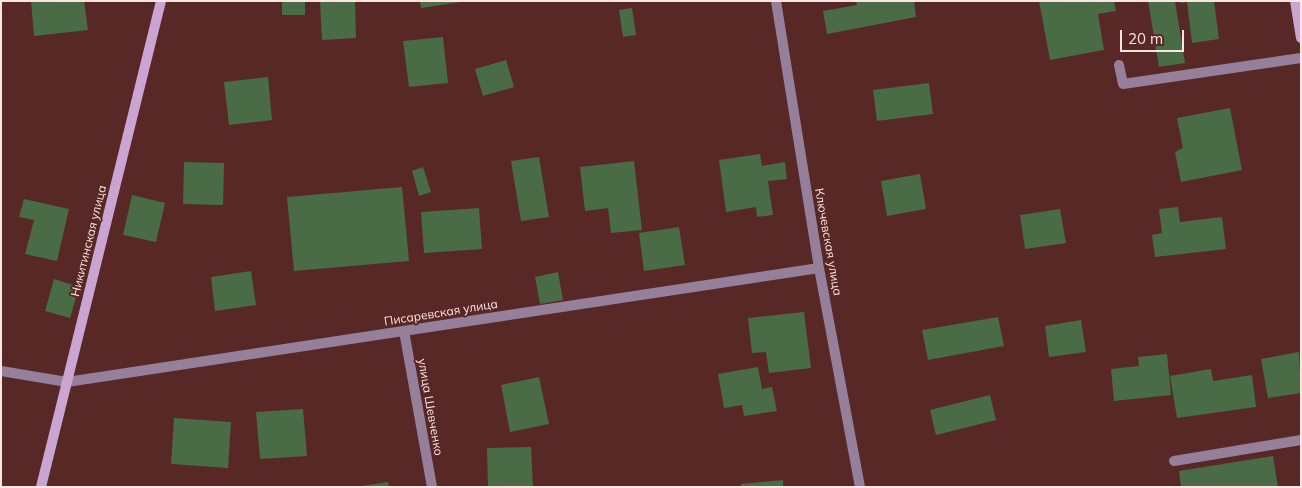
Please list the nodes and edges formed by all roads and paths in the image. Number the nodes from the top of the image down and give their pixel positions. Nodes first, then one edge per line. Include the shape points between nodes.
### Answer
1 (161, 1) edge
2 (776, 1) edge
3 (1295, 1) edge
4 (1301, 38) edge
5 (1301, 58) edge
6 (1119, 65) dead end
7 (819, 268) junction
8 (404, 331) junction
9 (1, 371) edge
10 (67, 382) junction
11 (1301, 440) edge
12 (1174, 461) dead end
13 (41, 487) edge
14 (432, 487) edge
15 (860, 487) edge

1 - 10 street, Никитинская улица
2 - 7 street, Ключевская улица
3 - 4 street
5 - 6 street via 1123,84
7 - 8 street, Писаревская улица
7 - 15 street, Ключевская улица
8 - 10 street, Писаревская улица
8 - 14 street, улица Шевченко
9 - 10 street, Писаревская улица
10 - 13 street, Никитинская улица
11 - 12 street

